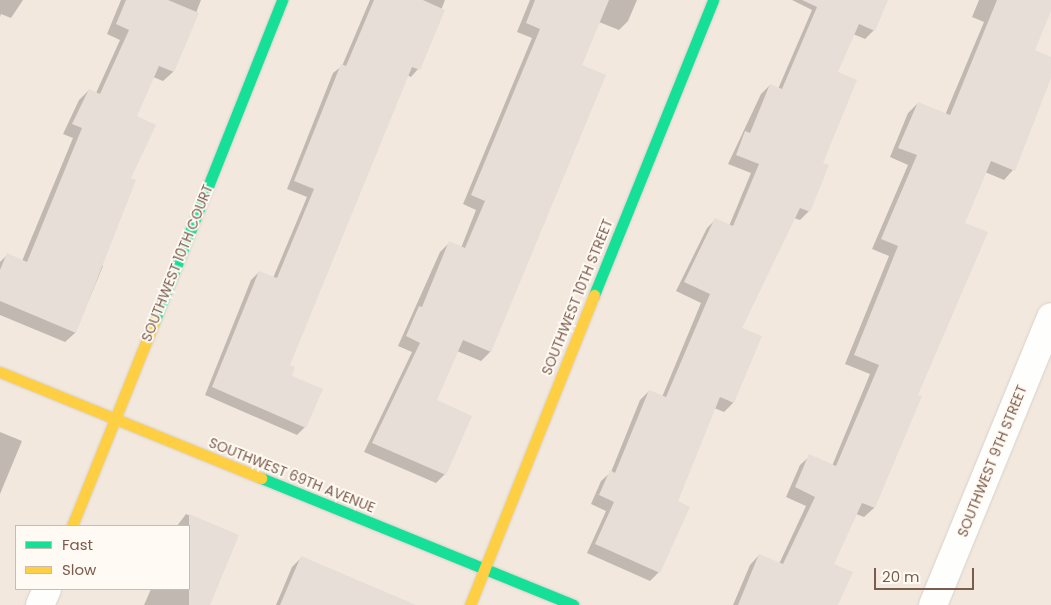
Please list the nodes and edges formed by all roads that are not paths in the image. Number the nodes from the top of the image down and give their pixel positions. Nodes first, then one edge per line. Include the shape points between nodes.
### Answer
1 (282, 0) edge
2 (713, 0) edge
3 (1051, 317) edge
4 (0, 372) edge
5 (114, 420) junction
6 (72, 525) edge
7 (485, 568) junction
8 (47, 590) edge
9 (40, 605) edge
10 (470, 605) edge
11 (573, 605) edge
12 (933, 605) edge

1 - 5 street, SOUTHWEST 10TH COURT
2 - 7 street, SOUTHWEST 10TH STREET
3 - 12 street, SOUTHWEST 9TH STREET
4 - 5 street, SOUTHWEST 69TH AVENUE
5 - 6 street, SOUTHWEST 10TH COURT
5 - 7 street, SOUTHWEST 69TH AVENUE
7 - 10 street, SOUTHWEST 10TH STREET
7 - 11 street, SOUTHWEST 69TH AVENUE
8 - 9 street

